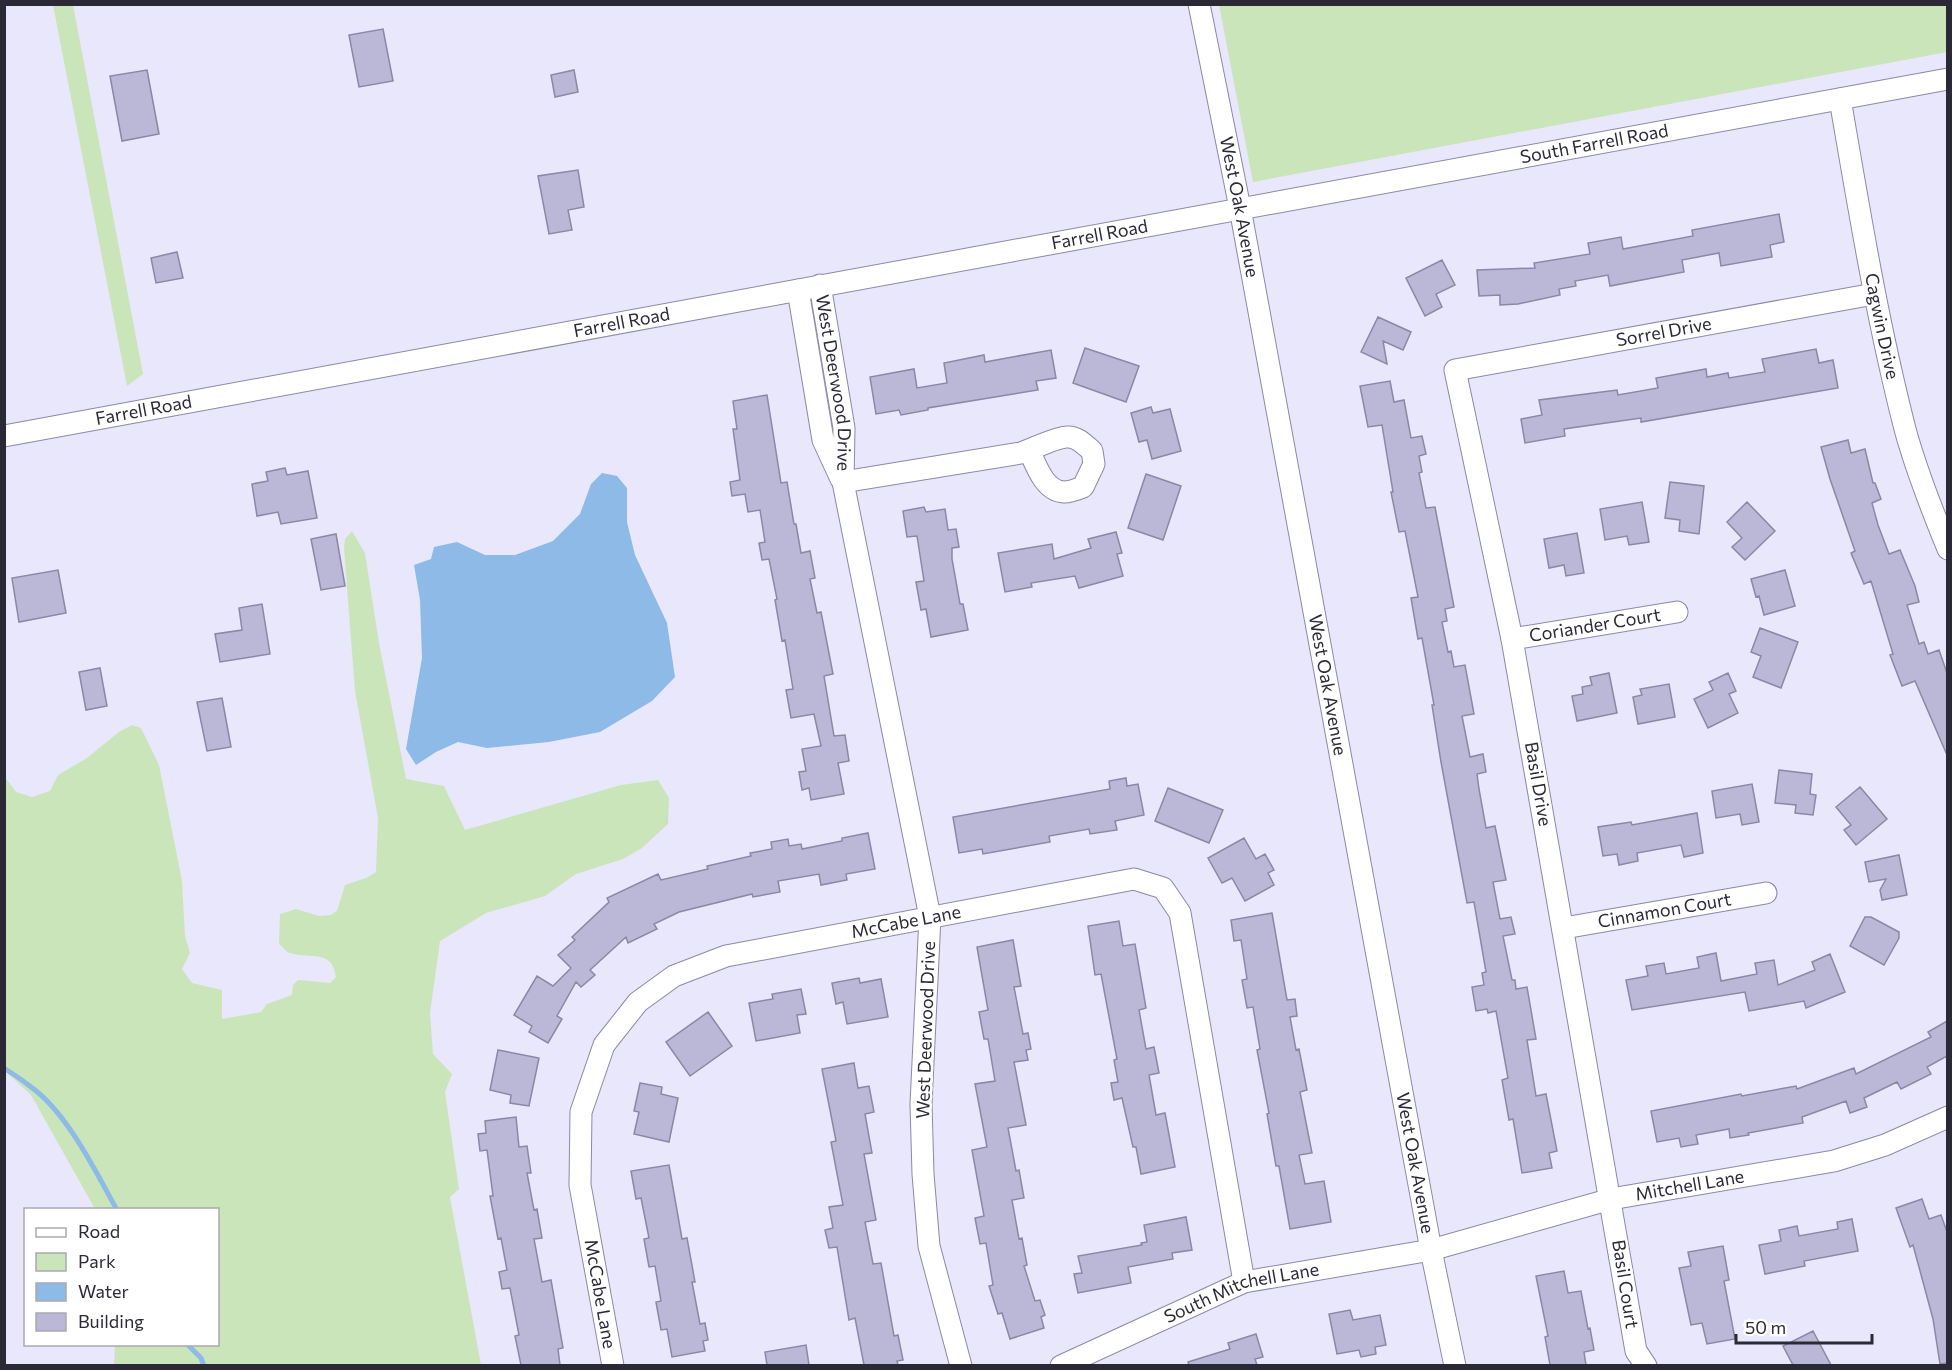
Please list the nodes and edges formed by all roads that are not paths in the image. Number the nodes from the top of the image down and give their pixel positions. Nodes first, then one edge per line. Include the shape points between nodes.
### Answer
1 (1198, 4) edge
2 (1947, 79) edge
3 (1840, 99) junction
4 (1240, 208) junction
5 (820, 285) junction
6 (798, 290) junction
7 (1874, 294) junction
8 (1455, 370) joint
9 (4, 436) edge
10 (1029, 450) dead end
11 (843, 482) junction
12 (1947, 549) edge
13 (1677, 612) dead end
14 (1512, 639) junction
15 (1766, 892) dead end
16 (930, 917) junction
17 (1564, 928) junction
18 (1946, 1122) edge
19 (1611, 1199) junction
20 (1431, 1250) junction
21 (1244, 1282) junction
22 (613, 1365) edge
23 (961, 1365) edge
24 (1061, 1365) edge
25 (1455, 1365) edge
26 (1646, 1365) edge

1 - 4 street, West Oak Avenue
2 - 3 street, South Farrell Road
3 - 4 street, South Farrell Road
3 - 7 street, Cagwin Drive
4 - 5 street, Farrell Road
4 - 20 street, West Oak Avenue
5 - 6 street, Farrell Road
5 - 11 street, West Deerwood Drive via 844,428
6 - 9 street, Farrell Road
6 - 11 street, West Deerwood Drive via 823,440
7 - 8 street, Sorrel Drive
7 - 12 street, Cagwin Drive via 1906,431
8 - 14 street, Basil Drive
10 - 11 street
11 - 16 street, West Deerwood Drive
13 - 14 street, Coriander Court
14 - 17 street, Basil Drive
15 - 17 street, Cinnamon Court
16 - 21 street, McCabe Lane via 1134,879 1163,888 1180,913
16 - 22 street, McCabe Lane via 726,956 674,976 638,1002 604,1045 581,1112 580,1185
16 - 23 street, West Deerwood Drive via 921,1104 923,1174 929,1246
17 - 19 street, Basil Drive
18 - 19 street, Mitchell Lane via 1834,1161
19 - 20 street, Mitchell Lane
19 - 26 street, Basil Court via 1636,1352
20 - 21 street, South Mitchell Lane
20 - 25 street, West Oak Avenue
21 - 24 street, South Mitchell Lane

